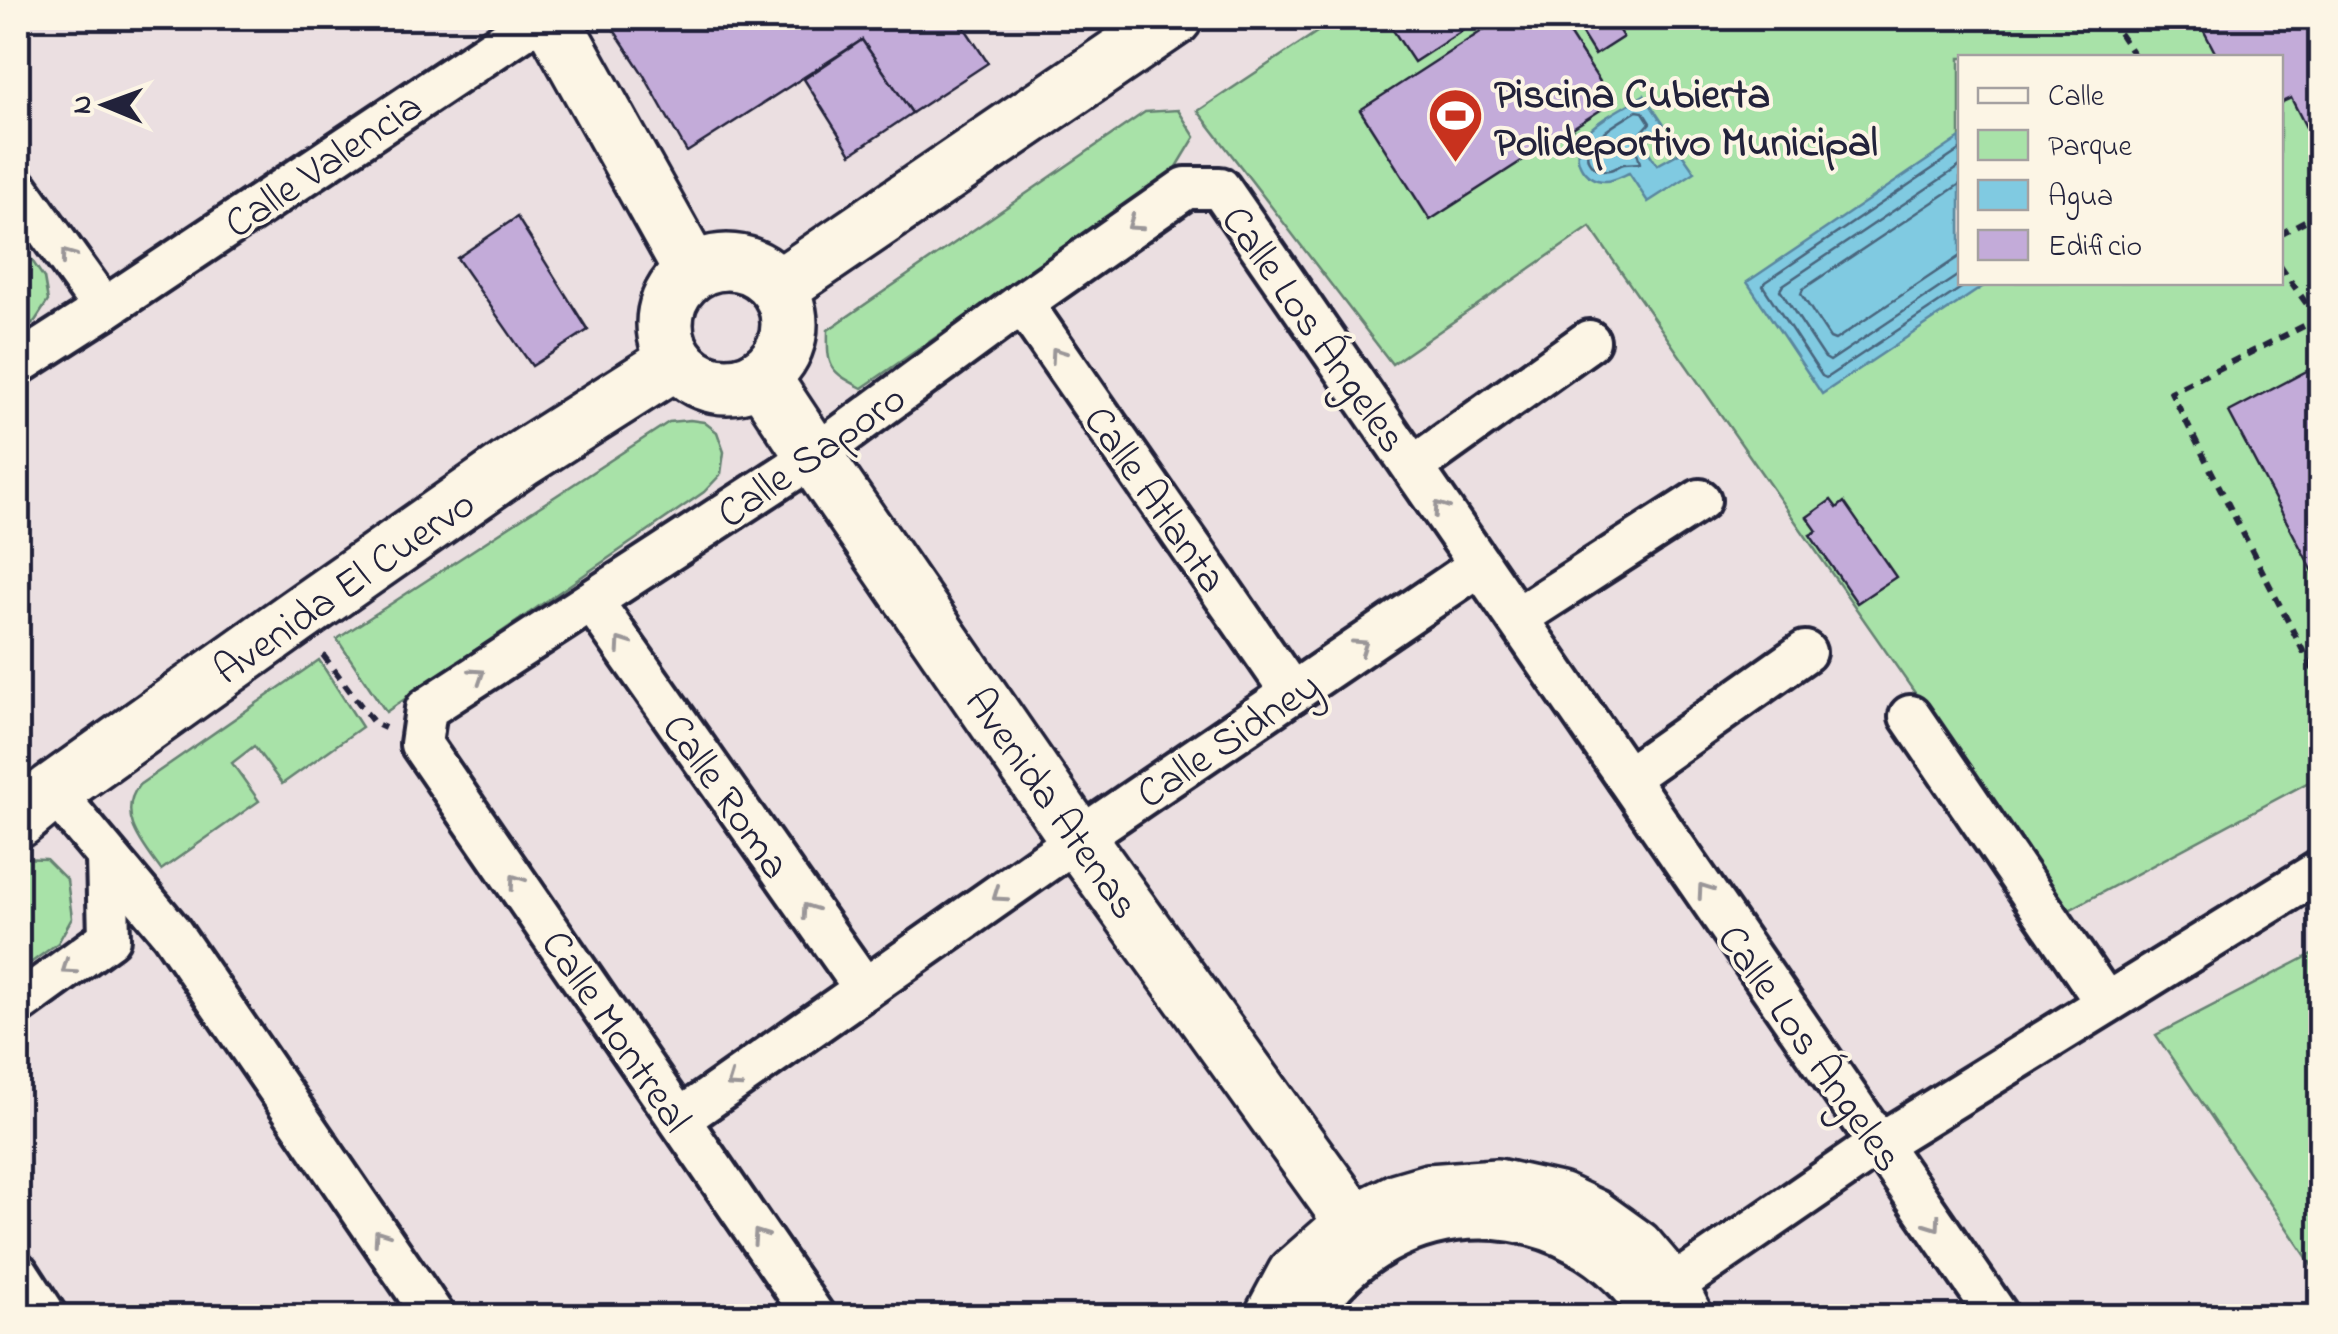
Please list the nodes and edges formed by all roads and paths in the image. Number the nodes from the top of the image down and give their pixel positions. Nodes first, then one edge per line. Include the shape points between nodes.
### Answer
1 (540, 18) edge
2 (551, 18) edge
3 (1174, 18) edge
4 (2108, 18) edge
5 (2134, 55) edge
6 (1220, 188) joint
7 (18, 189) edge
8 (2320, 213) edge
9 (2283, 232) edge
10 (2283, 270) edge
11 (692, 271) junction
12 (778, 288) junction
13 (1022, 303) junction
14 (104, 309) junction
15 (2319, 319) edge
16 (1589, 341) dead end
17 (676, 360) junction
18 (18, 364) edge
19 (761, 376) junction
20 (814, 456) junction
21 (1413, 468) junction
22 (1700, 500) dead end
23 (1480, 565) junction
24 (592, 601) junction
25 (295, 618) junction
26 (1517, 618) junction
27 (1805, 652) dead end
28 (2320, 684) edge
29 (1292, 693) junction
30 (1910, 716) dead end
31 (421, 744) junction
32 (1627, 778) junction
33 (36, 806) edge
34 (1078, 839) junction
35 (107, 857) junction
36 (2320, 870) edge
37 (171, 932) junction
38 (110, 938) junction
39 (864, 989) junction
40 (2106, 1003) junction
41 (18, 1004) edge
42 (680, 1120) junction
43 (1879, 1144) junction
44 (1354, 1223) junction
45 (18, 1274) edge
46 (1669, 1307) edge
47 (46, 1316) edge
48 (434, 1316) edge
49 (814, 1316) edge
50 (1273, 1316) edge
51 (1310, 1316) edge
52 (1998, 1316) edge

1 - 14 street, Calle Valencia
2 - 11 street
3 - 12 street
4 - 5 path
6 -> 13 street, Calle Saporo via 1186,188
6 - 21 street, Calle Los Ángeles
14 -> 7 street
8 - 9 path
10 - 15 path
11 - 12 street via 729,261 765,274
11 - 17 street via 677,285 664,323
12 - 19 street via 789,326 776,362
13 - 20 street, Calle Saporo
29 -> 13 street, Calle Atlanta
14 - 18 street, Calle Valencia
15 - 28 path via 2172,392
16 - 21 street, Calle Los Ángeles
17 - 19 street via 706,383 744,384
17 - 25 street, Avenida El Cuervo
19 - 20 street, Avenida Atenas
20 - 24 street, Calle Saporo
20 - 34 street, Avenida Atenas
23 -> 21 street, Calle Los Ángeles
22 - 26 street
23 - 26 street, Calle Los Ángeles
29 -> 23 street, Calle Sidney
31 -> 24 street, Calle Saporo via 426,709
39 -> 24 street, Calle Roma
25 - 31 path via 374,723
25 - 33 street, Avenida El Cuervo
26 - 32 street, Calle Los Ángeles
27 - 32 street
29 - 34 street, Calle Sidney
30 - 40 street
42 -> 31 street, Calle Montreal
43 -> 32 street, Calle Los Ángeles
33 - 35 street
34 -> 39 street, Calle Sidney
34 - 44 street, Avenida Atenas
35 - 37 street
35 - 38 street
36 - 40 street
37 - 38 street
48 -> 37 street
38 -> 41 street
39 -> 42 street, Calle Sidney
40 - 43 street
49 -> 42 street, Calle Montreal
43 - 46 street
43 -> 52 street, Calle Los Ángeles
44 - 46 street via 1429,1192 1497,1188 1559,1201 1636,1248
44 - 50 street via 1296,1275
45 - 47 street
46 - 51 street via 1556,1232 1506,1219 1456,1219 1406,1232 1361,1257 1324,1292

